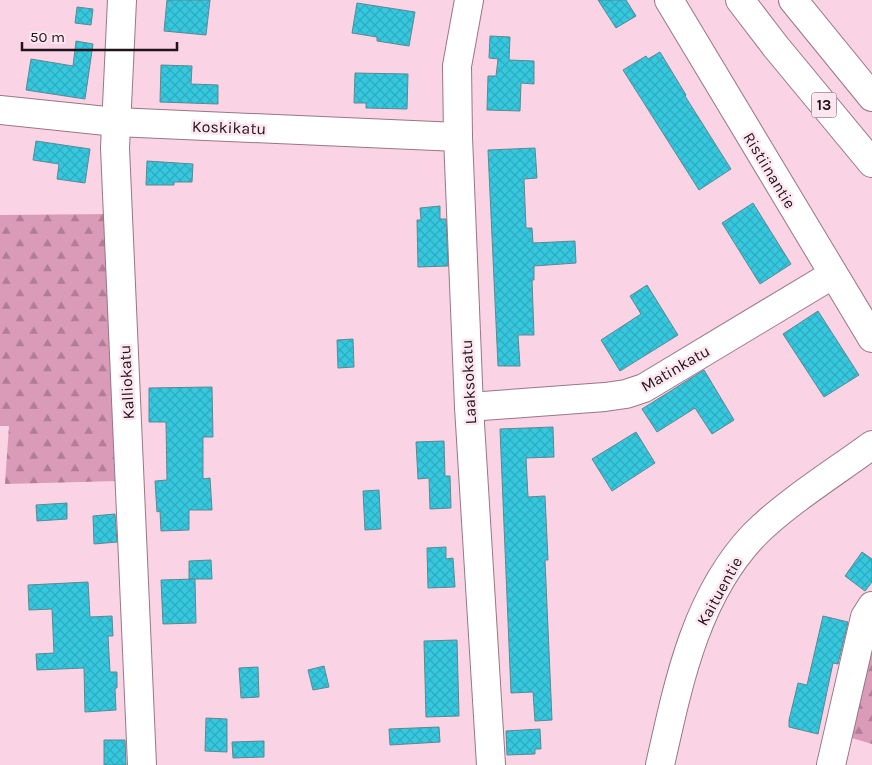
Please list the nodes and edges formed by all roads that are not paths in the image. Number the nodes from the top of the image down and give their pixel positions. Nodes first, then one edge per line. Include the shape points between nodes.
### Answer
1 (122, 0) edge
2 (469, 0) edge
3 (669, 0) edge
4 (740, 0) edge
5 (793, 0) edge
6 (872, 98) edge
7 (0, 110) edge
8 (116, 122) junction
9 (458, 136) junction
10 (872, 163) edge
11 (832, 275) junction
12 (872, 338) edge
13 (469, 407) junction
14 (872, 445) edge
15 (872, 606) edge
16 (142, 765) edge
17 (491, 765) edge
18 (660, 765) edge
19 (831, 765) edge

1 - 8 main road, Kalliokatu
2 - 9 main road, Laaksokatu via 457,66
3 - 11 main road, Ristiinantie
4 - 10 main road, 13
5 - 6 main road, 13
7 - 8 main road, Koskikatu
8 - 9 main road, Koskikatu
8 - 16 main road, Kalliokatu
9 - 13 main road, Laaksokatu
11 - 12 main road, Ristiinantie
11 - 13 main road, Matinkatu via 644,388 605,397
13 - 17 main road, Laaksokatu
14 - 18 main road, Kaituentie via 780,512 754,535 733,561 714,593 681,673
15 - 19 main road via 865,617

